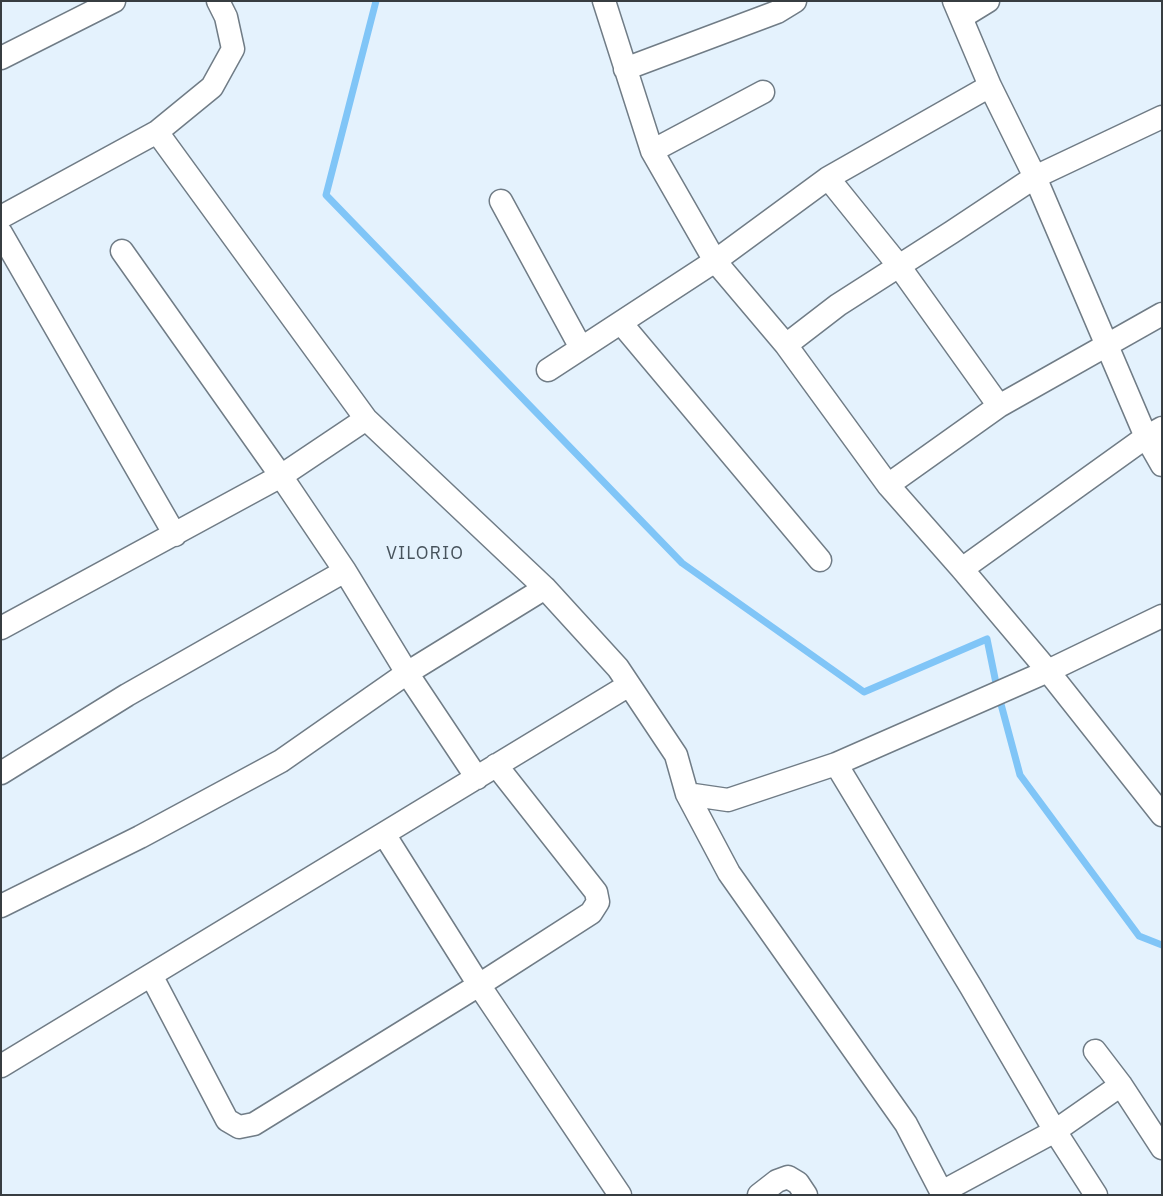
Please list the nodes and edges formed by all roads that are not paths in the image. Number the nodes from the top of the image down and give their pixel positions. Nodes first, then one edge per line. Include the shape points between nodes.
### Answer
1 (114, 1) edge
2 (218, 1) edge
3 (604, 1) edge
4 (796, 1) edge
5 (988, 1) edge
6 (958, 9) edge
7 (1, 58) edge
8 (625, 69) junction
9 (990, 86) junction
10 (763, 92) dead end
11 (1162, 117) edge
12 (157, 132) junction
13 (652, 151) junction
14 (1034, 177) junction
15 (828, 178) junction
16 (502, 201) dead end
17 (1, 217) edge
18 (1, 233) edge
19 (122, 251) dead end
20 (715, 261) junction
21 (899, 266) junction
22 (1162, 314) edge
23 (620, 323) junction
24 (1107, 344) junction
25 (786, 346) junction
26 (581, 348) junction
27 (548, 370) dead end
28 (999, 406) junction
29 (366, 419) junction
30 (1154, 432) edge
31 (1162, 465) edge
32 (281, 476) junction
33 (888, 486) junction
34 (175, 535) junction
35 (820, 560) dead end
36 (962, 569) junction
37 (345, 571) junction
38 (545, 588) junction
39 (1162, 616) edge
40 (1, 628) edge
41 (1048, 671) junction
42 (407, 673) junction
43 (629, 685) junction
44 (836, 764) junction
45 (496, 765) junction
46 (1, 774) edge
47 (477, 778) junction
48 (687, 794) junction
49 (1162, 815) edge
50 (384, 834) junction
51 (1, 906) edge
52 (151, 975) junction
53 (479, 985) junction
54 (1094, 1051) dead end
55 (1, 1066) edge
56 (1121, 1085) junction
57 (1055, 1131) junction
58 (1162, 1148) edge
59 (943, 1193) edge
60 (620, 1195) edge
61 (759, 1195) edge
62 (806, 1195) edge
63 (1096, 1195) edge

1 - 7 street
2 - 12 street via 226,18 233,49 212,87
3 - 8 street
4 - 8 street via 768,15
5 - 6 street
6 - 9 street
8 - 13 street
9 - 14 street
9 - 15 street
10 - 13 street
11 - 14 street
12 - 17 street
12 - 29 street
13 - 20 street
14 - 21 street
14 - 24 street
15 - 20 street
15 - 21 street
16 - 26 street
18 - 34 street
19 - 32 street
20 - 23 street
20 - 25 street
21 - 25 street via 838,305
21 - 28 street
22 - 24 street
23 - 26 street
23 - 35 street
24 - 28 street
24 - 30 street
25 - 33 street
26 - 27 street
28 - 33 street
29 - 32 street
29 - 38 street
30 - 31 street
30 - 36 street
32 - 34 street
32 - 37 street
33 - 36 street
34 - 40 street
36 - 41 street
37 - 42 street
37 - 46 street via 127,695
38 - 42 street
38 - 43 street via 618,668
39 - 41 street
41 - 44 street
41 - 49 street
42 - 47 street
42 - 51 street via 281,761 140,838
43 - 45 street
43 - 48 street via 676,755
44 - 48 street via 728,800
44 - 57 street
45 - 47 street
45 - 53 street via 596,892 598,902 591,913
47 - 50 street
48 - 59 street via 729,873 906,1124
50 - 52 street
50 - 53 street
52 - 53 street via 227,1120 240,1127 254,1124
52 - 55 street
53 - 60 street
54 - 56 street
56 - 57 street
56 - 58 street
57 - 59 street
57 - 63 street
61 - 62 street via 788,1177 798,1183

